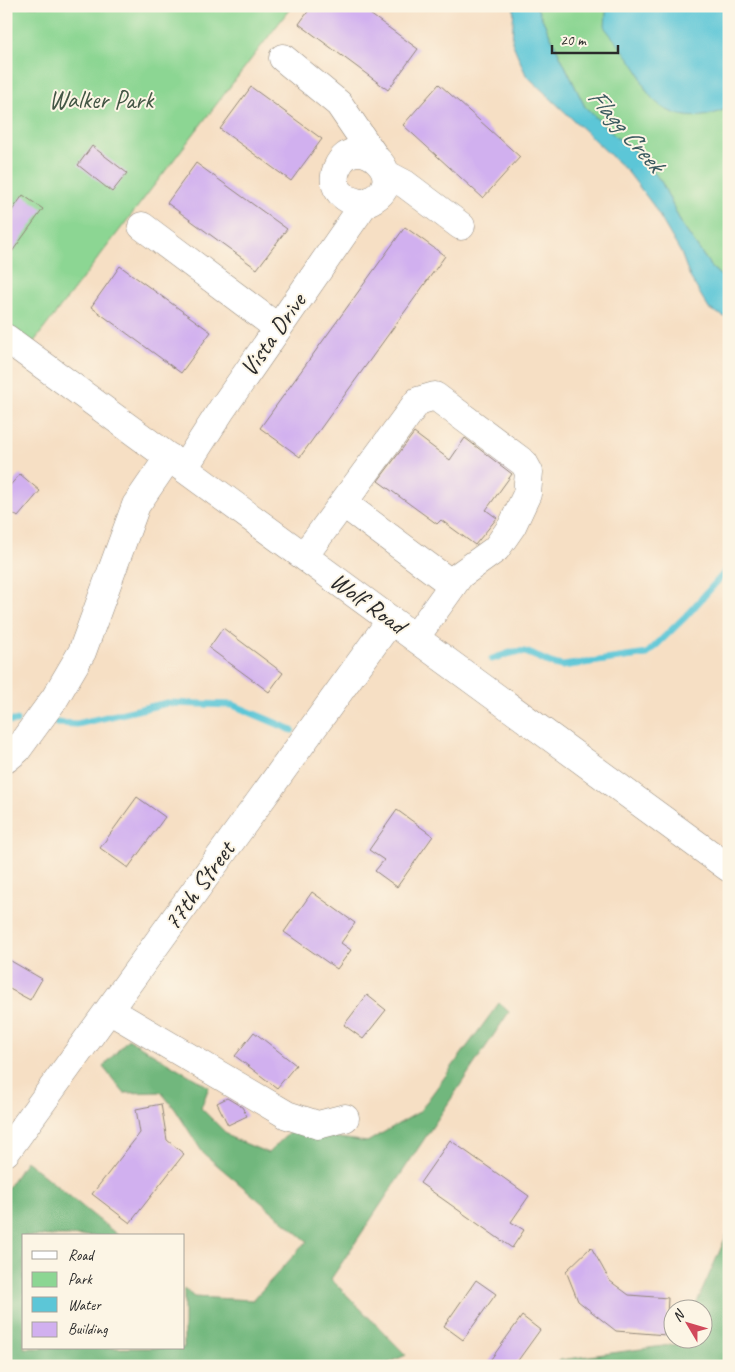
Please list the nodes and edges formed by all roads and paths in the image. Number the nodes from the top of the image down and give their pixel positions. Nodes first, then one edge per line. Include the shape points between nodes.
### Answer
1 (283, 58) dead end
2 (380, 165) junction
3 (365, 203) junction
4 (142, 226) dead end
5 (461, 226) dead end
6 (278, 328) junction
7 (6, 338) edge
8 (176, 463) junction
9 (343, 503) junction
10 (304, 556) junction
11 (453, 585) junction
12 (391, 620) junction
13 (415, 638) junction
14 (6, 759) edge
15 (729, 868) edge
16 (109, 1010) junction
17 (345, 1118) dead end
18 (6, 1152) edge

1 - 2 street via 339,104
2 - 3 street, Vista Drive via 385,183 374,199
2 - 3 street via 366,152 356,152 346,156 335,172 338,192 354,203
2 - 5 street
3 - 6 street, Vista Drive
4 - 6 street
6 - 8 street, Vista Drive
7 - 8 street, Wolf Road
8 - 10 street, Wolf Road
8 - 14 street, Vista Drive via 136,505 82,652 55,698 17,750
9 - 10 street
9 - 11 street
9 - 11 street via 418,401 436,396 524,463 529,472 526,494 512,526 496,549 460,575
10 - 12 street, Wolf Road
11 - 13 street
12 - 13 street, Wolf Road
12 - 16 street, 77th Street
13 - 15 street, Wolf Road
16 - 17 street via 287,1116 318,1125
16 - 18 street, 77th Street

